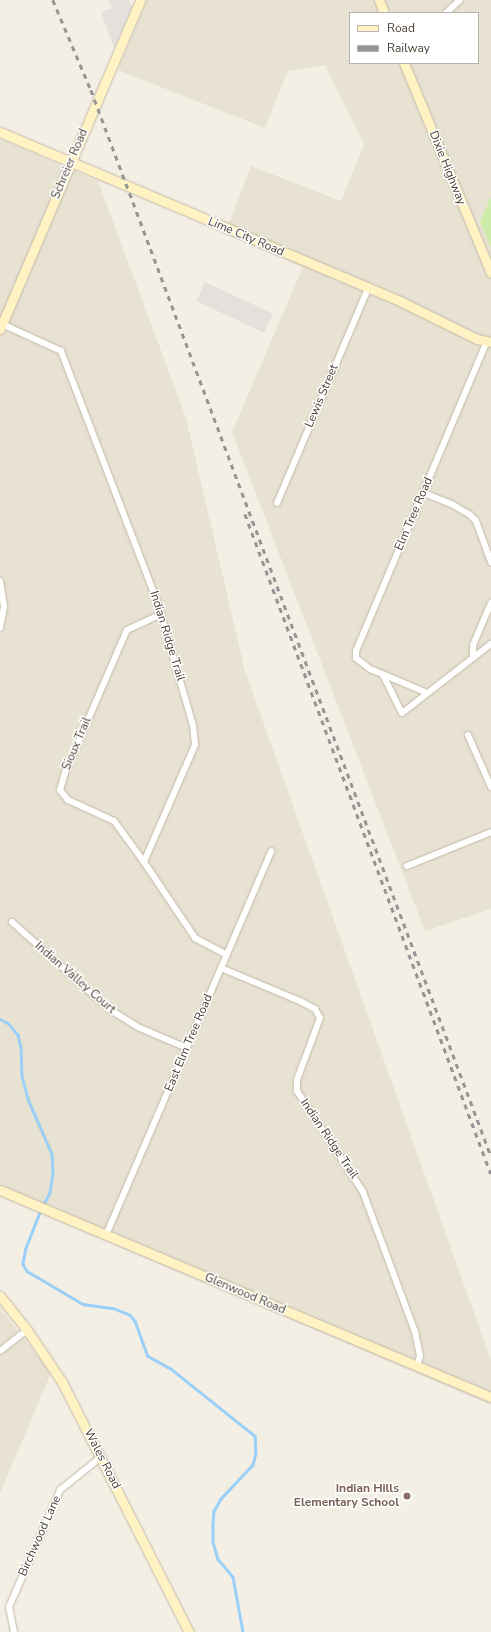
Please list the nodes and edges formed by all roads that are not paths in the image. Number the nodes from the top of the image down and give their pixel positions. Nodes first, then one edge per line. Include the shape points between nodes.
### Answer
1 (140, 0) edge
2 (379, 0) edge
3 (460, 0) edge
4 (384, 12) edge
5 (447, 12) edge
6 (404, 64) edge
7 (0, 132) edge
8 (71, 162) junction
9 (491, 273) edge
10 (368, 289) junction
11 (1, 326) edge
12 (489, 341) edge
13 (424, 493) junction
14 (277, 503) dead end
15 (491, 562) edge
16 (0, 581) edge
17 (491, 603) edge
18 (162, 614) junction
19 (0, 628) edge
20 (491, 644) edge
21 (473, 657) junction
22 (383, 675) junction
23 (425, 692) junction
24 (468, 735) dead end
25 (491, 787) edge
26 (491, 832) edge
27 (271, 851) dead end
28 (144, 862) junction
29 (407, 866) dead end
30 (12, 922) dead end
31 (227, 954) junction
32 (221, 968) junction
33 (187, 1048) junction
34 (0, 1190) edge
35 (106, 1235) junction
36 (0, 1296) edge
37 (27, 1330) junction
38 (0, 1351) edge
39 (417, 1366) junction
40 (491, 1397) edge
41 (101, 1457) junction
42 (14, 1632) edge
43 (189, 1632) edge

1 - 8 street, Schreier Road
2 - 4 street
3 - 5 street
6 - 9 street, Dixie Highway
7 - 8 street, Lime City Road
8 - 10 street, Lime City Road
8 - 11 street, Schreier Road
10 - 12 street, Lime City Road via 477,339
10 - 14 street, Lewis Street
11 - 18 street, Indian Ridge Trail via 61,351
12 - 13 street, Elm Tree Road
13 - 15 street via 453,505 476,521
13 - 22 street, Elm Tree Road via 356,650 356,658 360,662
16 - 19 street via 4,607
17 - 21 street via 473,645
18 - 28 street, Indian Ridge Trail via 193,725 195,746
18 - 28 street, Sioux Trail via 127,630 60,790 68,800 114,820
20 - 21 street
21 - 23 street
22 - 23 street, Elm Tree Road
22 - 23 street via 402,713
24 - 25 street
26 - 29 street
27 - 31 street, East Elm Tree Road
28 - 31 street via 195,938
30 - 33 street, Indian Valley Court via 109,1009 140,1028
31 - 32 street, East Elm Tree Road
32 - 33 street, East Elm Tree Road
32 - 39 street, Indian Ridge Trail via 300,1000 315,1009 320,1018 297,1080 297,1090 363,1192 415,1332 420,1356
33 - 35 street, East Elm Tree Road
34 - 35 street, Glenwood Road
35 - 39 street, Glenwood Road
36 - 37 street, Wales Road
37 - 38 street
37 - 41 street, Wales Road via 62,1382
39 - 40 street, Glenwood Road
41 - 42 street, Birchwood Lane via 71,1478 60,1490 9,1607
41 - 43 street, Wales Road

